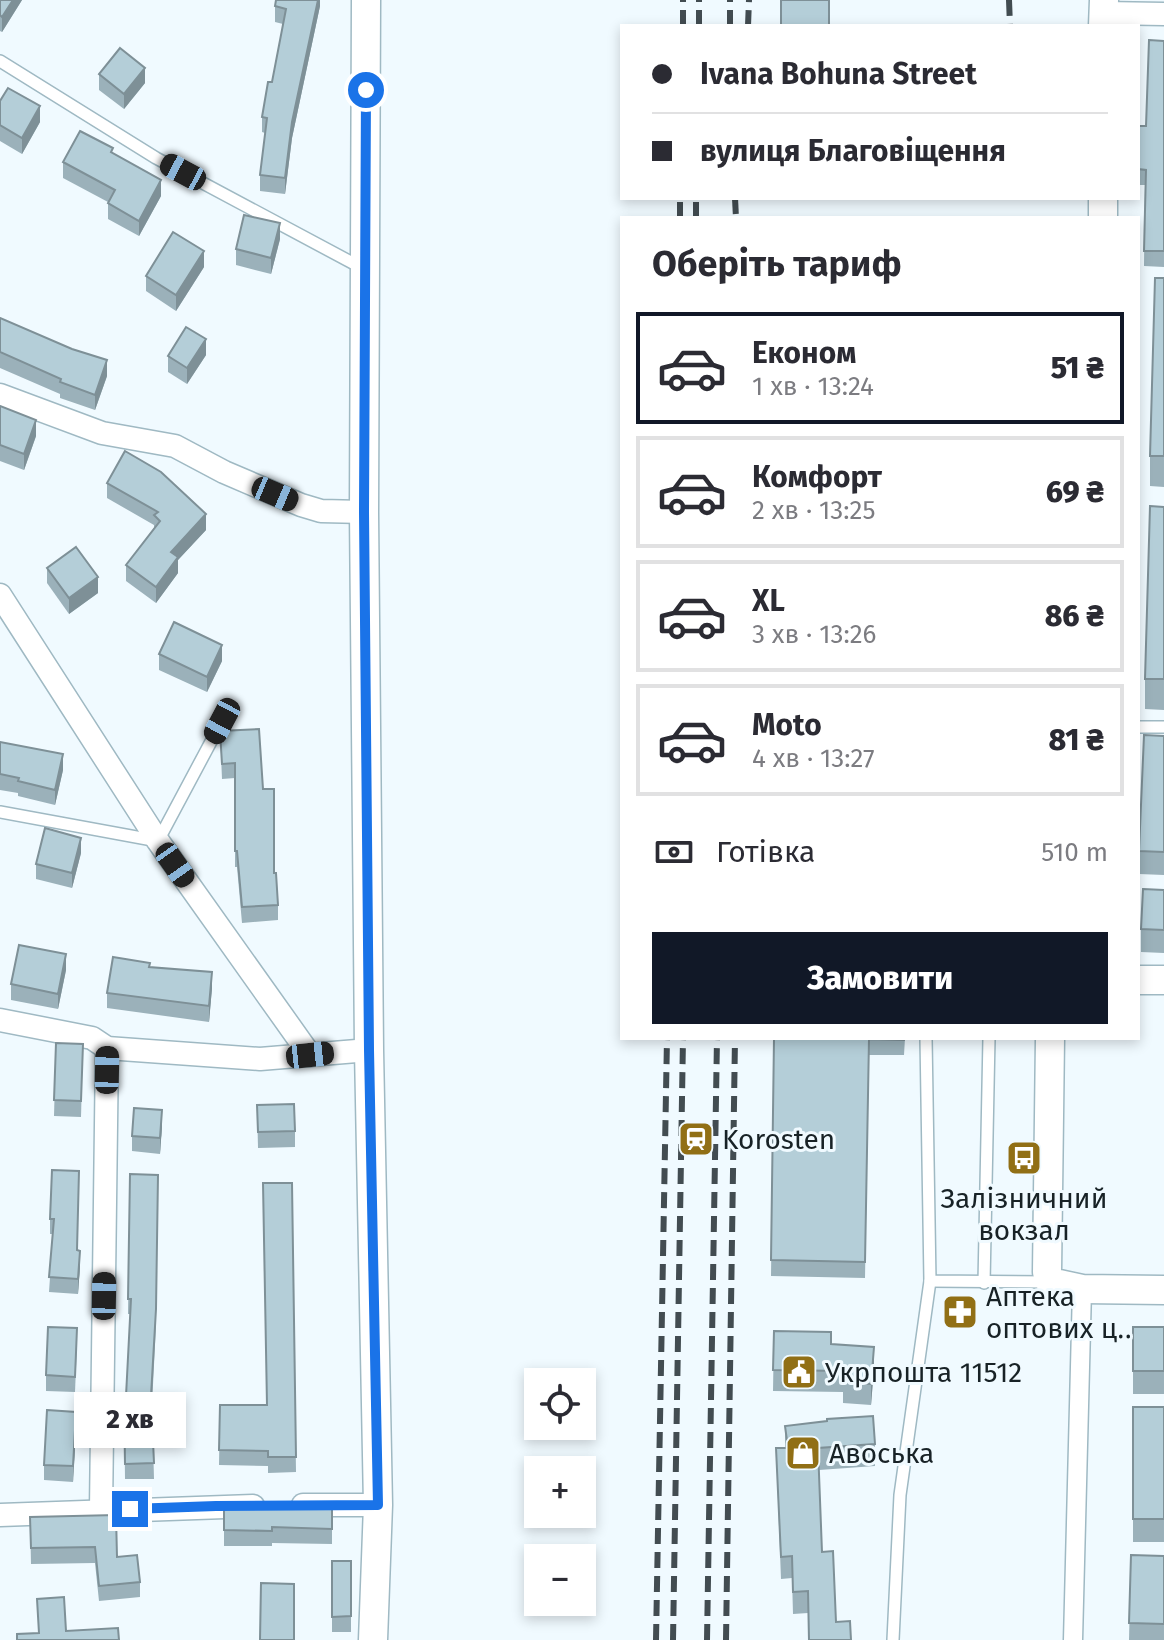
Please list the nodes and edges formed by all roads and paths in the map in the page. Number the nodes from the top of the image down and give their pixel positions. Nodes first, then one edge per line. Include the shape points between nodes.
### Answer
1 (366, 0) edge
2 (1104, 13) edge
3 (1164, 14) edge
4 (0, 61) edge
5 (366, 270) junction
6 (0, 395) edge
7 (364, 512) junction
8 (0, 595) edge
9 (222, 721) dead end
10 (1140, 727) edge
11 (1164, 727) edge
12 (0, 812) edge
13 (158, 841) junction
14 (1140, 980) edge
15 (1164, 980) edge
16 (0, 1020) edge
17 (926, 1040) edge
18 (989, 1040) edge
19 (1050, 1040) edge
20 (107, 1048) junction
21 (369, 1050) junction
22 (310, 1055) junction
23 (930, 1281) junction
24 (984, 1283) junction
25 (1066, 1286) junction
26 (1164, 1290) edge
27 (378, 1505) junction
28 (101, 1510) junction
29 (0, 1515) edge
30 (373, 1640) edge
31 (893, 1640) edge
32 (1073, 1640) edge

1 - 5 street
2 - 3 street
4 - 5 lane via 156,158
5 - 7 street
6 - 7 street via 102,433 175,446 301,505
7 - 21 street
8 - 13 street
9 - 13 lane
10 - 11 lane
12 - 13 lane
13 - 22 street
14 - 15 street
16 - 20 street via 92,1038
17 - 23 lane
18 - 24 lane
19 - 25 street via 1047,1272
20 - 22 street via 260,1059
20 - 28 street
21 - 22 street
21 - 27 street
23 - 24 lane
23 - 31 lane via 900,1495
24 - 25 lane
25 - 26 street
25 - 32 street
27 - 28 street
27 - 30 street
28 - 29 street

